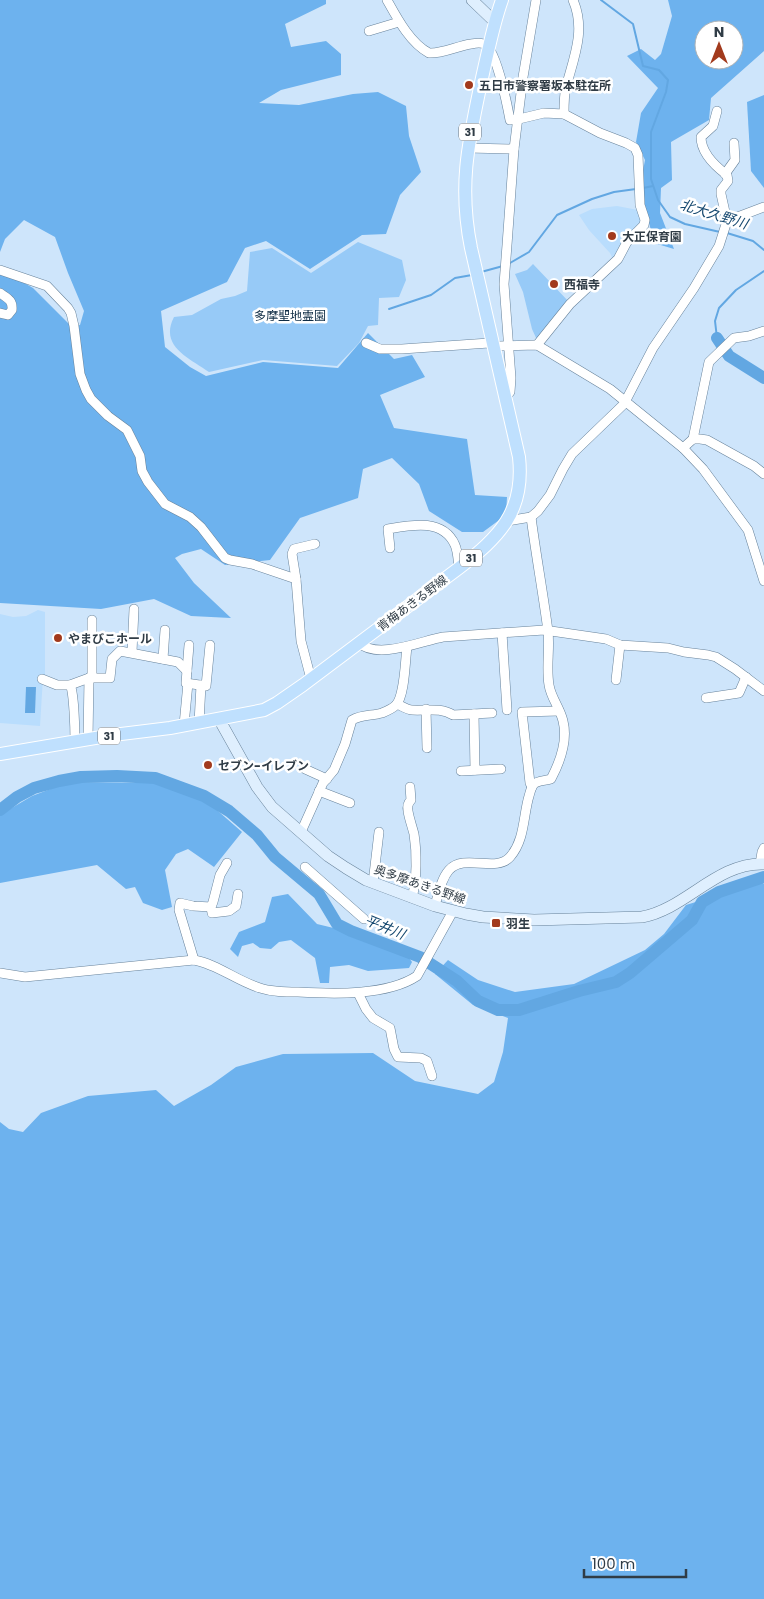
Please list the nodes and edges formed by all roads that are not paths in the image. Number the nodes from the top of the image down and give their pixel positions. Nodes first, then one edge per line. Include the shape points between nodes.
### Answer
1 (387, 0) edge
2 (472, 0) edge
3 (502, 0) edge
4 (536, 0) edge
5 (574, 0) edge
6 (399, 22) junction
7 (495, 22) junction
8 (369, 31) dead end
9 (489, 48) junction
10 (717, 111) dead end
11 (564, 114) junction
12 (519, 120) junction
13 (734, 143) dead end
14 (468, 148) junction
15 (514, 149) junction
16 (725, 174) junction
17 (764, 207) edge
18 (726, 224) junction
19 (0, 270) edge
20 (0, 293) edge
21 (0, 313) edge
22 (764, 331) edge
23 (366, 343) dead end
24 (493, 344) junction
25 (537, 345) junction
26 (509, 346) junction
27 (506, 397) junction
28 (626, 401) junction
29 (693, 439) junction
30 (683, 448) junction
31 (764, 474) edge
32 (531, 517) junction
33 (507, 521) junction
34 (315, 544) dead end
35 (390, 548) dead end
36 (459, 568) junction
37 (296, 579) junction
38 (764, 581) edge
39 (134, 609) dead end
40 (92, 620) dead end
41 (165, 630) dead end
42 (548, 630) junction
43 (502, 632) junction
44 (359, 643) junction
45 (190, 645) dead end
46 (210, 645) dead end
47 (620, 645) junction
48 (407, 647) junction
49 (132, 652) junction
50 (163, 659) junction
51 (186, 671) junction
52 (90, 677) junction
53 (746, 677) junction
54 (42, 679) dead end
55 (311, 679) junction
56 (616, 680) dead end
57 (188, 684) junction
58 (70, 685) junction
59 (201, 685) junction
60 (764, 691) edge
61 (706, 698) dead end
62 (397, 704) junction
63 (426, 709) junction
64 (507, 710) dead end
65 (559, 711) junction
66 (492, 713) dead end
67 (474, 714) junction
68 (219, 719) junction
69 (199, 723) junction
70 (184, 726) junction
71 (88, 739) junction
72 (75, 742) junction
73 (428, 748) dead end
74 (0, 754) edge
75 (305, 769) dead end
76 (501, 769) dead end
77 (461, 770) dead end
78 (476, 770) junction
79 (327, 779) junction
80 (410, 787) dead end
81 (532, 787) junction
82 (319, 791) junction
83 (350, 804) dead end
84 (301, 832) junction
85 (379, 832) dead end
86 (764, 848) edge
87 (227, 863) dead end
88 (762, 864) edge
89 (305, 867) dead end
90 (374, 883) junction
91 (238, 894) dead end
92 (412, 898) junction
93 (434, 906) junction
94 (211, 907) junction
95 (453, 911) junction
96 (364, 919) dead end
97 (194, 960) junction
98 (0, 973) edge
99 (358, 993) junction
100 (432, 1076) dead end

1 - 6 street
2 - 7 main road
3 - 7 main road, 青梅あきる野線 / 31
4 - 12 street via 523,72
5 - 11 street via 580,29 565,94
6 - 8 street
6 - 9 street via 429,53 481,43
7 - 9 main road, 青梅あきる野線 / 31
9 - 12 street via 503,86 510,120
9 - 14 main road, 青梅あきる野線 / 31
10 - 16 street via 713,126 701,137 701,146 713,164
11 - 12 street via 544,113
11 - 25 street via 635,148 640,205 645,220 618,259 570,304
12 - 15 street
13 - 16 street via 735,160
14 - 15 street
14 - 24 main road, 青梅あきる野線 / 31 via 464,201
15 - 26 street via 504,284
16 - 18 street via 728,181 721,194
17 - 18 street
18 - 28 street via 719,246 653,348
19 - 37 street via 47,286 68,308 86,390 108,416 127,430 140,456 142,471 165,504 190,517 225,558
20 - 21 street via 13,304 8,315
22 - 29 street via 734,338 714,356 707,368
23 - 24 street via 380,349
24 - 26 street
24 - 27 main road, 青梅あきる野線 / 31
25 - 26 street
25 - 28 street
26 - 27 street via 511,387
27 - 33 main road, 青梅あきる野線 / 31 via 520,474 517,496
28 - 30 street
28 - 32 street via 572,454 550,495
29 - 30 street
29 - 31 street via 707,440
30 - 38 street via 703,469 748,530
32 - 33 street
32 - 42 street
33 - 36 main road, 青梅あきる野線 / 31 via 491,542
34 - 37 street via 294,549
35 - 36 street via 388,529 429,525 452,540
36 - 44 main road, 青梅あきる野線 / 31
37 - 55 street via 301,642
39 - 49 street
40 - 52 street
41 - 50 street
42 - 43 street
42 - 47 street via 606,639
42 - 65 street via 549,685
43 - 48 street via 430,639
43 - 64 street
44 - 48 street via 373,650
44 - 55 main road, 青梅あきる野線 / 31
45 - 51 street
46 - 59 street via 206,686
47 - 53 street via 668,648 716,657
47 - 56 street
48 - 62 street via 403,688
49 - 50 street
49 - 52 street via 120,650 112,659 110,678
50 - 51 street via 178,662
51 - 57 street
52 - 58 street
52 - 71 street
53 - 60 street
53 - 61 street via 739,693
54 - 58 street via 58,685
55 - 68 main road, 青梅あきる野線 / 31 via 268,708
57 - 59 street
57 - 70 street
58 - 72 street via 73,689
59 - 69 street
62 - 63 street via 411,710
62 - 79 street via 384,712 360,715 352,720 334,770
63 - 67 street via 453,715
63 - 73 street
65 - 81 street via 564,732 560,763 551,779 539,781
65 - 81 street via 522,712
66 - 67 street
67 - 78 street
68 - 69 main road, 青梅あきる野線 / 31
68 - 84 main road, 奥多摩あきる野線 via 263,796 282,818
69 - 70 main road, 青梅あきる野線 / 31
70 - 71 main road, 青梅あきる野線 / 31
71 - 72 main road, 青梅あきる野線 / 31
72 - 74 main road, 青梅あきる野線 / 31
75 - 79 street
76 - 78 street
77 - 78 street
79 - 82 street
80 - 92 street via 411,800 407,809 414,833 415,853
81 - 93 street via 521,838 510,857 498,863 461,863 455,866 448,871
82 - 83 street
82 - 84 street
84 - 90 main road, 奥多摩あきる野線 via 336,862
85 - 90 street
86 - 88 street
87 - 94 street via 220,874
88 - 95 main road, 奥多摩あきる野線 via 731,871 674,906 642,917 508,919
89 - 96 street
90 - 92 main road, 奥多摩あきる野線
91 - 94 street via 236,906 229,910 212,913
92 - 93 main road, 奥多摩あきる野線
93 - 95 main road, 奥多摩あきる野線
94 - 97 street via 180,903 179,910
95 - 99 street via 417,976 379,990
97 - 98 street via 25,978
97 - 99 street via 269,991
99 - 100 street via 373,1018 390,1028 398,1056 427,1061

